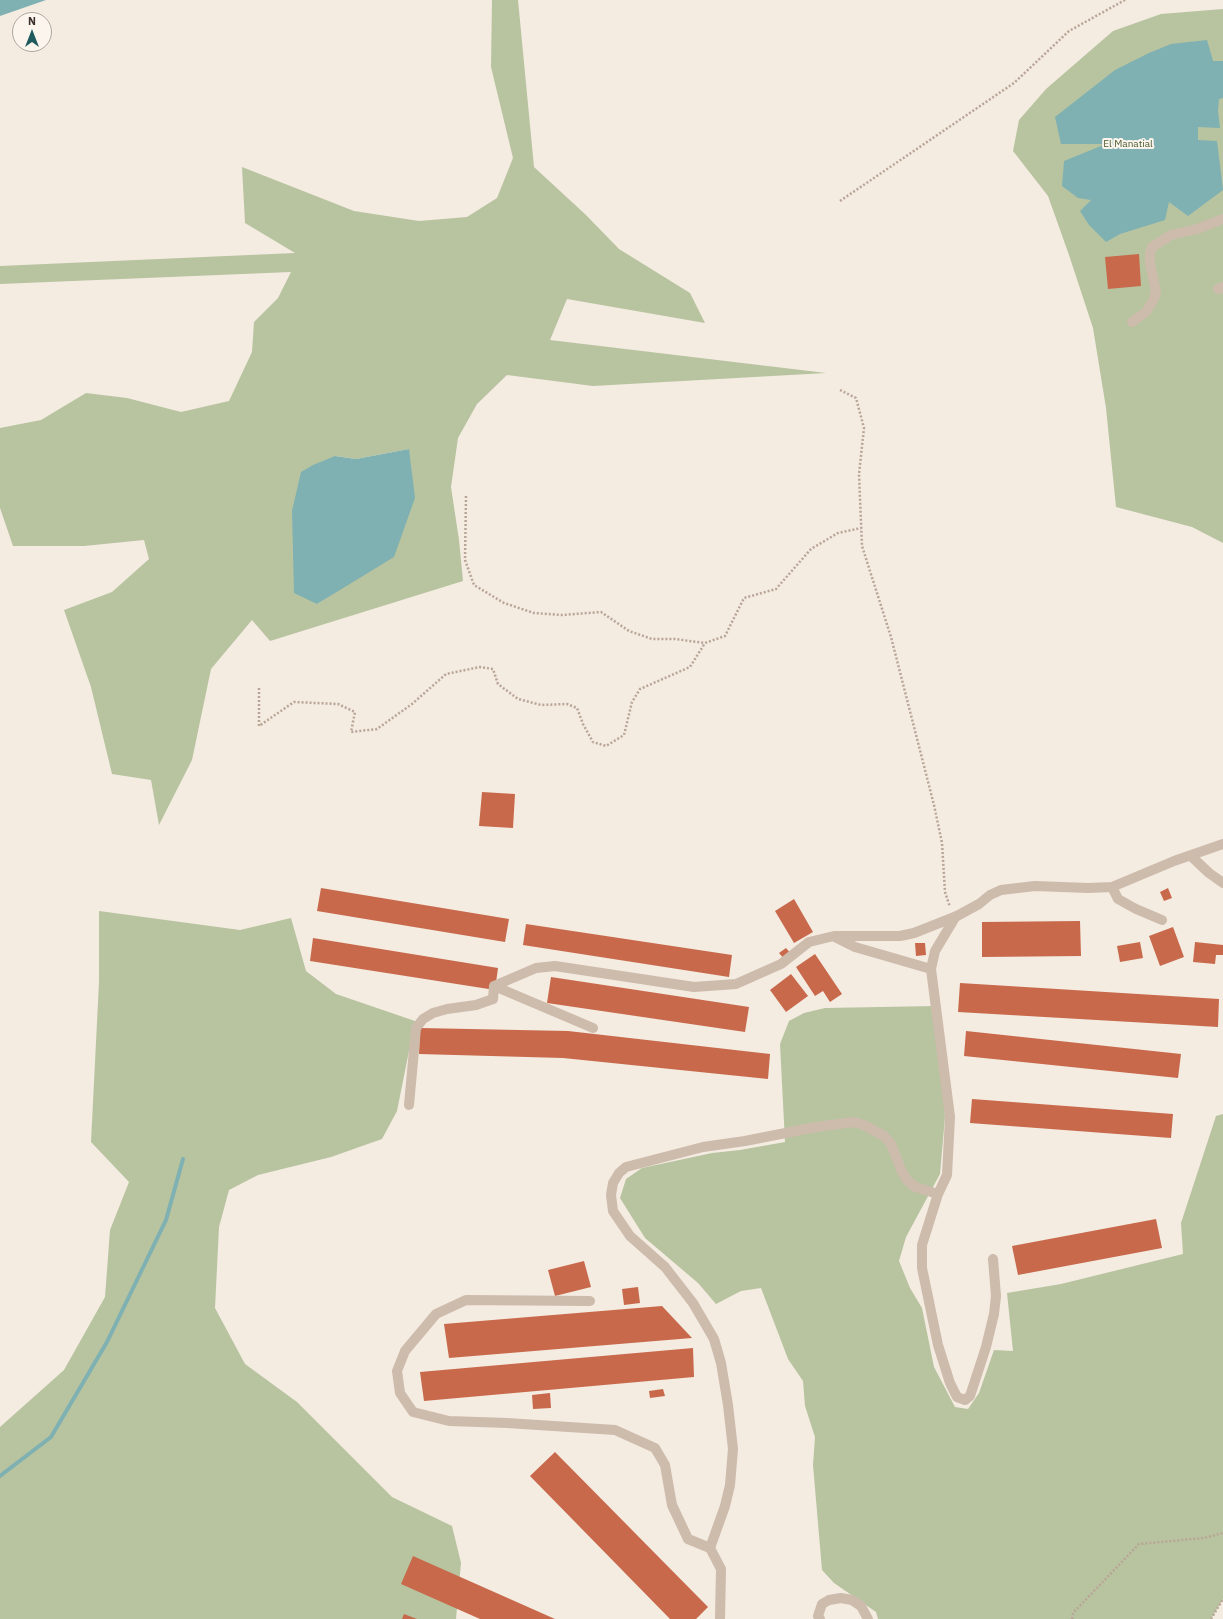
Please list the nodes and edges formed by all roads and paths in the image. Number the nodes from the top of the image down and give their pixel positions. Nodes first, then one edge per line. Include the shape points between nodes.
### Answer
1 (1125, 0) edge
2 (840, 201) dead end
3 (1223, 219) edge
4 (1132, 322) dead end
5 (840, 390) dead end
6 (466, 496) dead end
7 (861, 528) junction
8 (705, 643) junction
9 (260, 688) dead end
10 (1223, 844) edge
11 (1191, 856) junction
12 (1223, 882) edge
13 (1112, 887) junction
14 (957, 916) junction
15 (1162, 920) dead end
16 (834, 936) junction
17 (931, 969) junction
18 (494, 986) junction
19 (593, 1028) dead end
20 (409, 1105) dead end
21 (938, 1194) junction
22 (993, 1259) dead end
23 (590, 1301) dead end
24 (1223, 1533) edge
25 (710, 1548) junction
26 (1223, 1599) edge
27 (720, 1619) edge
28 (820, 1619) edge
29 (868, 1619) edge
30 (1072, 1619) edge
31 (1211, 1619) edge

1 - 2 path via 1069,31 1014,83
3 - 4 street via 1197,229 1170,235 1152,247 1150,258 1156,291 1146,312
5 - 7 path via 856,398 864,428 860,474
6 - 8 path via 465,560 474,585 504,603 534,613 562,615 600,612 629,630 652,639
7 - 8 path via 838,533 811,549 776,589 744,598 725,636
7 - 14 path via 862,546 891,637 934,805 942,842 945,892 949,906
8 - 9 path via 690,667 640,689 632,702 624,735 606,746 593,742 577,708 567,704 542,705 518,699 498,684 492,669 480,667 446,674 412,704 377,729 351,732 355,712 338,704 294,702 260,726
10 - 11 street
11 - 12 street
11 - 13 street
13 - 14 street via 1035,886 1001,890
13 - 15 street via 1118,899
14 - 16 street via 900,936
14 - 17 street via 935,951
16 - 17 street via 855,947
16 - 18 street via 809,942 781,964 736,984 694,987 556,966 536,968
17 - 21 street via 950,1117 947,1174
18 - 19 street
18 - 20 street via 494,999 433,1013 423,1019 416,1028
21 - 22 street via 922,1245 922,1268 938,1345 950,1383 957,1397 965,1400 970,1396 994,1314 996,1296
21 - 25 street via 915,1187 902,1172 888,1140 864,1125 854,1122 703,1147 626,1167 619,1173 613,1183 611,1195 613,1211 630,1236 665,1267 693,1303 714,1339 721,1363 733,1449 730,1485
23 - 25 street via 466,1300 436,1314 405,1351 397,1371 400,1393 413,1412 449,1421 615,1430 655,1448 666,1465 672,1505 688,1539
24 - 30 path via 1204,1538 1139,1544 1073,1614
25 - 27 street via 721,1569
26 - 31 path
28 - 29 street via 818,1616 822,1604 841,1598 852,1600 861,1606

